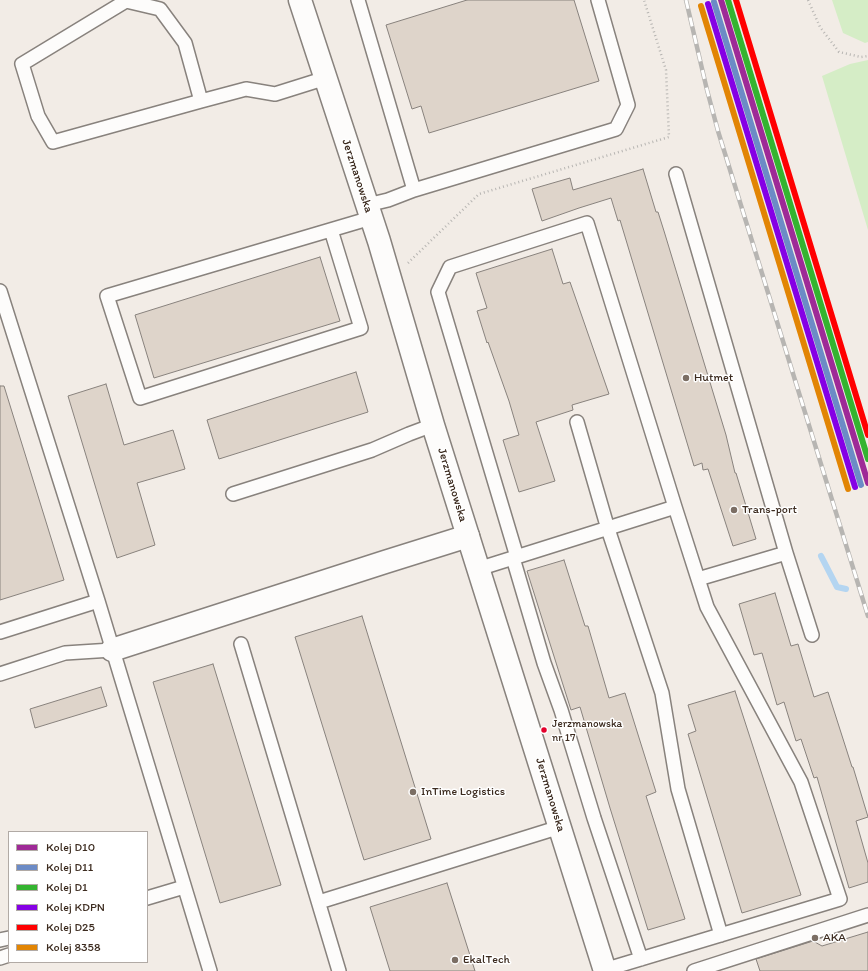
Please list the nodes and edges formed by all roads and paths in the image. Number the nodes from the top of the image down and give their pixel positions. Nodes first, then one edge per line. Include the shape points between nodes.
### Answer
1 (300, 0) edge
2 (358, 0) edge
3 (598, 0) edge
4 (808, 0) edge
5 (868, 56) edge
6 (326, 78) junction
7 (201, 101) junction
8 (676, 174) dead end
9 (414, 190) junction
10 (369, 211) junction
11 (331, 230) junction
12 (0, 291) edge
13 (577, 422) dead end
14 (433, 425) junction
15 (233, 494) dead end
16 (675, 507) junction
17 (608, 529) junction
18 (468, 536) junction
19 (786, 553) junction
20 (515, 558) junction
21 (478, 569) junction
22 (698, 579) junction
23 (98, 601) junction
24 (0, 632) edge
25 (812, 635) dead end
26 (241, 644) dead end
27 (112, 650) junction
28 (0, 674) edge
29 (560, 827) junction
30 (184, 887) junction
31 (148, 898) edge
32 (319, 902) junction
33 (868, 915) edge
34 (721, 935) junction
35 (641, 959) junction
36 (725, 966) edge
37 (605, 970) edge
38 (210, 971) edge
39 (339, 971) edge
40 (694, 971) edge

1 - 6 street, Jerzmanowska
2 - 9 lane
3 - 9 lane via 628,105 616,129
4 - 5 path via 820,27 838,52 861,58
6 - 7 lane via 274,94 246,89
6 - 10 street, Jerzmanowska
7 - 7 lane via 53,142 38,116 22,64 126,1 160,9 185,43
8 - 19 lane
9 - 10 lane
10 - 11 lane
10 - 14 street, Jerzmanowska
11 - 11 lane via 107,296 140,398 361,328
12 - 23 lane
13 - 17 lane
14 - 15 lane via 372,450
14 - 18 street, Jerzmanowska
16 - 17 lane
16 - 20 lane via 587,223 450,267 438,292
16 - 22 lane
17 - 20 lane
17 - 34 lane via 662,693 678,789
18 - 21 street, Jerzmanowska
18 - 27 street
19 - 22 lane
19 - 25 lane
20 - 21 lane
20 - 35 lane via 544,663
21 - 29 street, Jerzmanowska
22 - 34 lane via 707,607 801,782 840,899
23 - 24 lane
23 - 27 lane
26 - 32 lane
27 - 28 lane via 65,653
27 - 30 lane
29 - 32 lane
29 - 37 street, Jerzmanowska
30 - 31 lane
30 - 38 lane
32 - 39 lane
33 - 36 lane
34 - 35 lane
35 - 37 lane
36 - 40 lane

